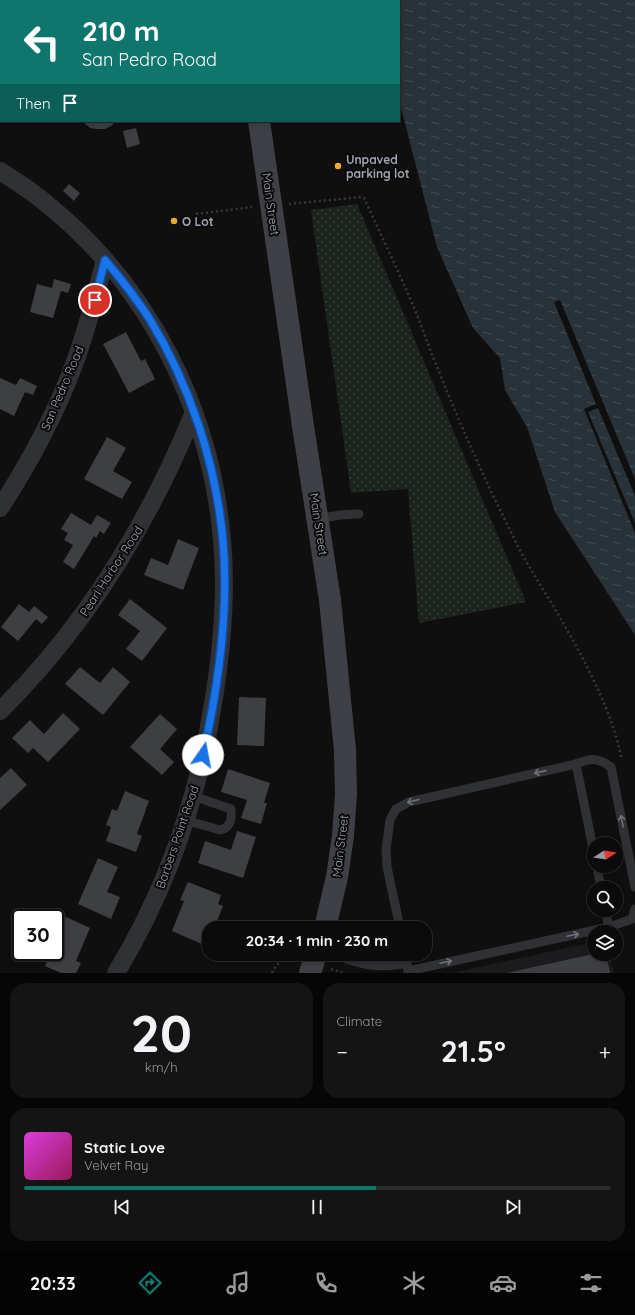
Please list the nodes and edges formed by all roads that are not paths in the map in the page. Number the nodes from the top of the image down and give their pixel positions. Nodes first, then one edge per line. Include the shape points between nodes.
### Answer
1 (259, 122) edge
2 (0, 171) edge
3 (105, 260) junction
4 (194, 412) junction
5 (0, 508) edge
6 (359, 514) dead end
7 (318, 519) junction
8 (0, 711) edge
9 (576, 764) junction
10 (193, 796) junction
11 (185, 820) junction
12 (591, 837) edge
13 (635, 887) edge
14 (635, 909) edge
15 (327, 921) edge
16 (399, 921) edge
17 (615, 925) edge
18 (587, 932) edge
19 (314, 961) edge
20 (353, 961) edge
21 (402, 961) edge
22 (406, 961) edge
23 (116, 973) edge
24 (310, 973) edge

1 - 7 street, Main Street
2 - 3 street, Barbers Point Road via 49,205
3 - 4 street, Barbers Point Road via 152,324 183,382
3 - 5 street, San Pedro Road via 75,362 56,407 35,450
4 - 8 street, Pearl Harbor Road via 162,485 109,578 64,640
4 - 10 street, Barbers Point Road via 218,502 223,542 224,586 216,681
6 - 7 lane
7 - 15 street, Main Street via 330,600 345,750 346,794 337,878
9 - 12 lane
13 -> 9 lane via 611,767 601,760 587,760
9 -> 16 lane via 409,802 396,809 390,820 386,850
10 - 11 street, Barbers Point Road
10 - 11 lane via 231,810 229,826 220,830
11 - 23 street, Barbers Point Road via 155,900
14 - 17 lane via 632,919
22 -> 18 lane via 408,970
19 - 24 street
20 - 21 lane via 367,966 393,966

